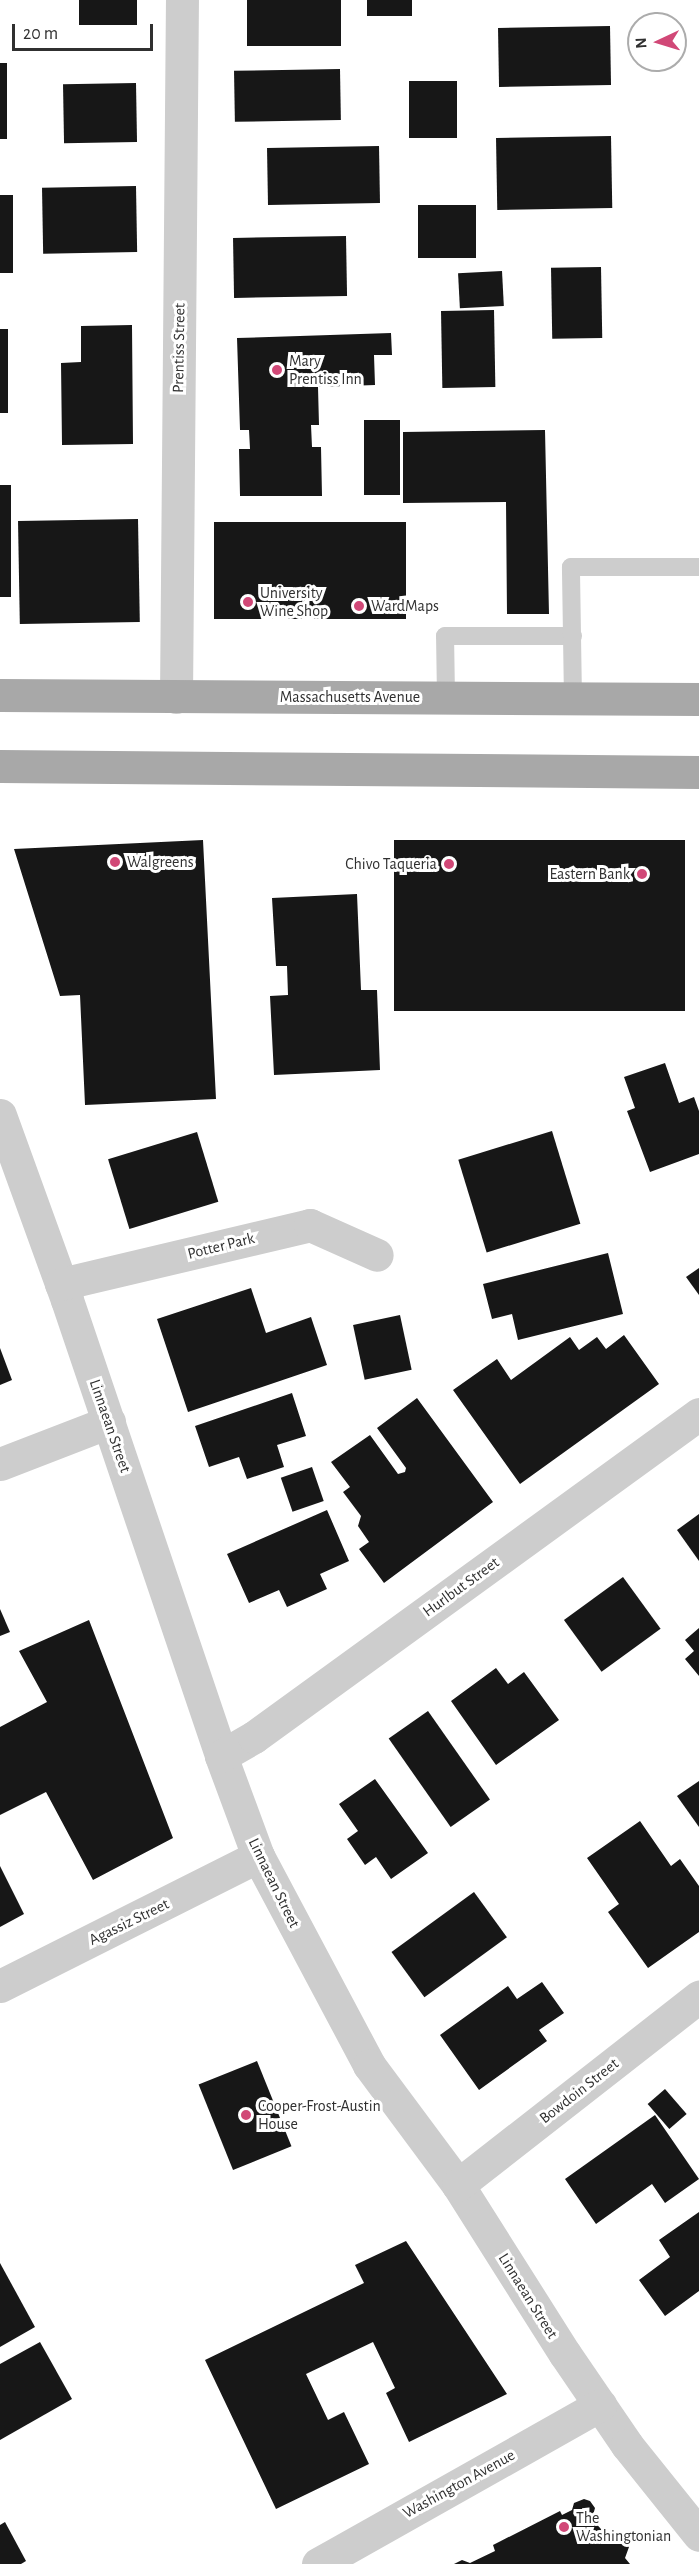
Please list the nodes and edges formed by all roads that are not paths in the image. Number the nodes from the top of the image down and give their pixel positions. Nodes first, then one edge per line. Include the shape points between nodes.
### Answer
1 (182, 0) edge
2 (699, 567) edge
3 (573, 636) junction
4 (0, 695) edge
5 (176, 697) junction
6 (446, 697) junction
7 (573, 699) junction
8 (699, 699) edge
9 (0, 766) edge
10 (699, 772) edge
11 (0, 1115) edge
12 (376, 1255) dead end
13 (61, 1284) junction
14 (699, 1414) edge
15 (109, 1422) junction
16 (0, 1464) edge
17 (221, 1756) junction
18 (258, 1856) junction
19 (0, 1986) edge
20 (699, 1997) edge
21 (458, 2185) junction
22 (600, 2405) junction
23 (699, 2535) edge
24 (318, 2564) edge

1 - 5 street, Prentiss Street
2 - 3 lane via 572,567
3 - 6 lane via 445,636
3 - 7 lane
4 - 5 main road, Massachusetts Avenue
5 - 6 main road, Massachusetts Avenue
6 - 7 main road, Massachusetts Avenue
7 - 8 main road, Massachusetts Avenue
9 - 10 main road
11 - 13 street, Linnaean Street
12 - 13 street, Potter Park via 310,1224
13 - 15 street, Linnaean Street
14 - 17 street, Hurlbut Street via 254,1737
15 - 16 street
15 - 17 street, Linnaean Street
17 - 18 street, Linnaean Street
18 - 19 street, Agassiz Street
18 - 21 street, Linnaean Street via 369,2065
20 - 21 street, Bowdoin Street
21 - 22 street, Linnaean Street
22 - 23 street, Linnaean Street
22 - 24 street, Washington Avenue

